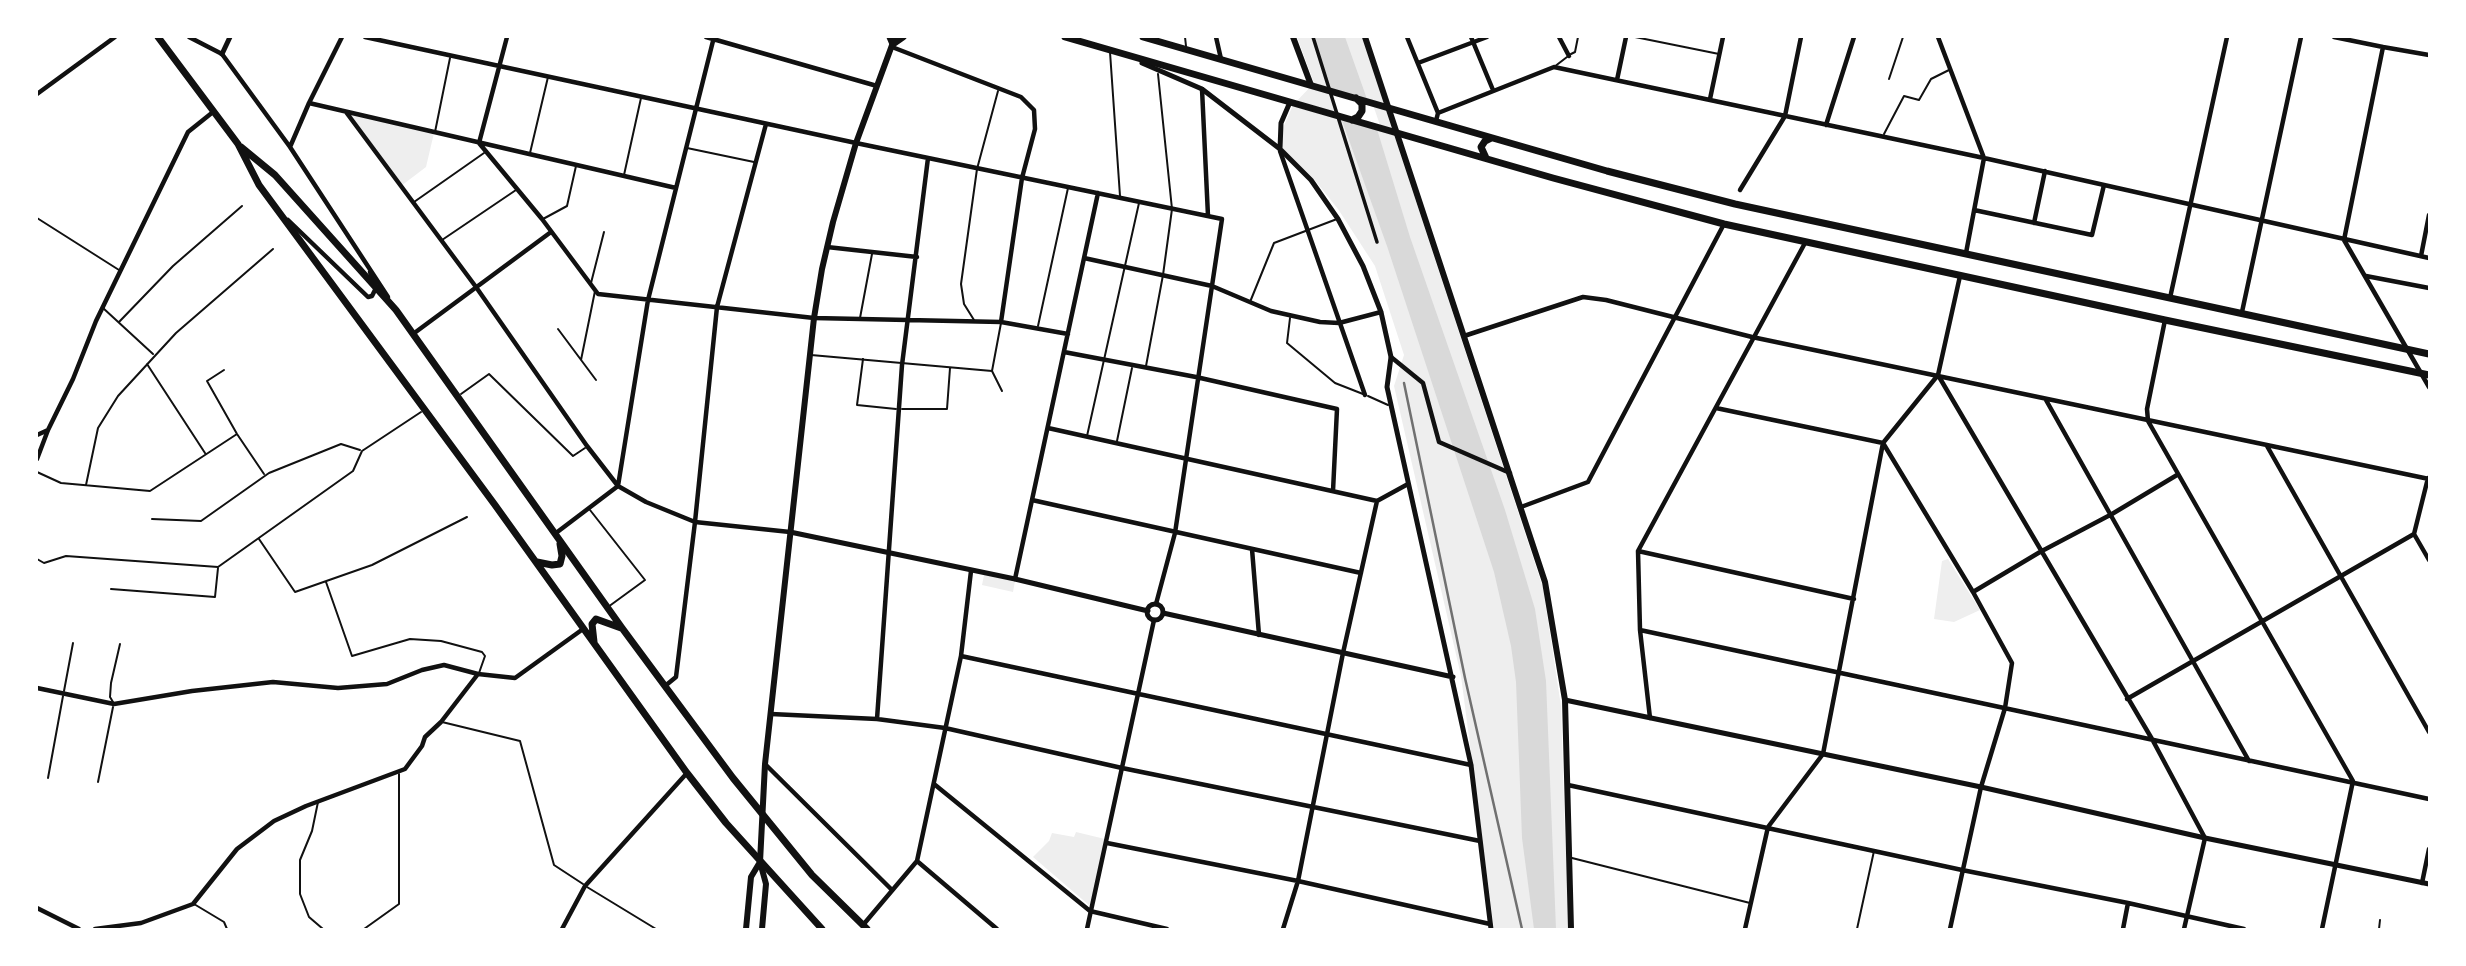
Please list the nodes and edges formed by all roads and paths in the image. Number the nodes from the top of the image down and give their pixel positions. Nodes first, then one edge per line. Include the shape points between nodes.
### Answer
1 (115, 37) edge
2 (158, 37) edge
3 (189, 37) edge
4 (230, 37) edge
5 (342, 37) edge
6 (365, 37) edge
7 (507, 37) edge
8 (706, 37) edge
9 (903, 37) edge
10 (1065, 37) edge
11 (1143, 37) edge
12 (1185, 37) edge
13 (1216, 37) edge
14 (1293, 37) edge
15 (1313, 37) edge
16 (1365, 37) edge
17 (1407, 37) edge
18 (1487, 37) edge
19 (1559, 37) edge
20 (1578, 37) edge
21 (1626, 37) edge
22 (1635, 37) edge
23 (1670, 37) edge
24 (1723, 37) edge
25 (1801, 37) edge
26 (1854, 37) edge
27 (1903, 37) edge
28 (1938, 37) edge
29 (2227, 37) edge
30 (2301, 37) edge
31 (2334, 37) edge
32 (714, 38) edge
33 (1154, 38) edge
34 (1472, 40) edge
35 (892, 41) edge
36 (1668, 43) junction
37 (2383, 47) junction
38 (1186, 49) junction
39 (1110, 51) junction
40 (222, 54) junction
41 (1720, 54) junction
42 (1569, 55) junction
43 (2429, 55) edge
44 (451, 56) junction
45 (1221, 59) junction
46 (1418, 63) junction
47 (499, 66) junction
48 (1554, 67) junction
49 (1157, 68) junction
50 (1950, 70) junction
51 (548, 76) junction
52 (1889, 79) dead end
53 (1617, 80) junction
54 (1311, 85) junction
55 (877, 86) junction
56 (1202, 89) junction
57 (998, 90) junction
58 (1493, 90) junction
59 (37, 93) edge
60 (641, 97) junction
61 (1354, 97) junction
62 (1710, 99) junction
63 (309, 103) junction
64 (1290, 103) junction
65 (1390, 107) junction
66 (696, 109) junction
67 (213, 112) junction
68 (346, 112) junction
69 (1785, 116) junction
70 (1437, 117) junction
71 (1348, 119) junction
72 (766, 124) junction
73 (1826, 125) junction
74 (435, 132) junction
75 (1398, 133) junction
76 (1495, 138) junction
77 (1881, 138) junction
78 (479, 143) junction
79 (238, 144) junction
80 (856, 144) junction
81 (290, 147) junction
82 (686, 148) junction
83 (1280, 149) junction
84 (486, 152) junction
85 (530, 154) junction
86 (1984, 158) junction
87 (928, 159) junction
88 (1489, 159) junction
89 (755, 162) junction
90 (576, 165) junction
91 (977, 169) junction
92 (2045, 171) junction
93 (624, 176) junction
94 (1022, 178) junction
95 (2104, 185) junction
96 (1068, 187) junction
97 (676, 188) junction
98 (517, 189) junction
99 (1740, 190) dead end
100 (1097, 193) junction
101 (1120, 199) junction
102 (413, 202) junction
103 (1140, 202) junction
104 (2191, 205) junction
105 (242, 206) dead end
106 (1172, 209) junction
107 (1974, 210) junction
108 (282, 214) junction
109 (2429, 215) edge
110 (1208, 216) junction
111 (37, 218) edge
112 (542, 219) junction
113 (1338, 219) junction
114 (2261, 221) junction
115 (2034, 223) junction
116 (1724, 224) junction
117 (1308, 231) junction
118 (551, 232) junction
119 (604, 232) dead end
120 (442, 240) junction
121 (2344, 240) junction
122 (1377, 242) dead end
123 (1805, 243) junction
124 (827, 246) junction
125 (273, 249) dead end
126 (873, 252) junction
127 (1966, 254) junction
128 (363, 255) junction
129 (2421, 256) junction
130 (917, 257) junction
131 (1084, 258) junction
132 (2429, 258) edge
133 (1124, 267) junction
134 (120, 271) junction
135 (1163, 275) junction
136 (2365, 275) junction
137 (1960, 276) junction
138 (590, 284) junction
139 (1212, 286) junction
140 (476, 287) junction
141 (376, 288) junction
142 (2429, 288) edge
143 (595, 290) junction
144 (2170, 298) junction
145 (648, 300) junction
146 (1250, 302) junction
147 (102, 307) junction
148 (716, 307) junction
149 (396, 310) junction
150 (1381, 312) junction
151 (2242, 312) junction
152 (1290, 316) junction
153 (1675, 317) junction
154 (814, 318) junction
155 (860, 319) junction
156 (906, 320) junction
157 (2165, 320) junction
158 (974, 321) junction
159 (120, 322) junction
160 (1001, 322) junction
161 (1339, 323) junction
162 (1037, 328) junction
163 (558, 329) dead end
164 (413, 334) junction
165 (1068, 334) junction
166 (1464, 336) junction
167 (1752, 337) junction
168 (2408, 350) junction
169 (1064, 352) junction
170 (2429, 354) edge
171 (154, 355) junction
172 (810, 355) junction
173 (1391, 357) junction
174 (863, 359) junction
175 (1103, 359) junction
176 (581, 360) junction
177 (147, 363) junction
178 (1133, 364) junction
179 (902, 365) junction
180 (950, 367) junction
181 (1146, 367) junction
182 (224, 370) dead end
183 (992, 371) junction
184 (2425, 374) edge
185 (1938, 375) junction
186 (1196, 377) junction
187 (596, 380) dead end
188 (2429, 387) edge
189 (1002, 391) dead end
190 (1365, 395) junction
191 (457, 396) junction
192 (2045, 399) junction
193 (1392, 407) junction
194 (1716, 408) junction
195 (900, 409) junction
196 (425, 410) junction
197 (2148, 421) junction
198 (1048, 428) junction
199 (48, 430) junction
200 (237, 434) junction
201 (37, 435) edge
202 (1087, 436) junction
203 (1116, 442) junction
204 (1883, 443) junction
205 (587, 446) junction
206 (2267, 446) junction
207 (362, 451) junction
208 (205, 454) junction
209 (1186, 458) junction
210 (37, 459) edge
211 (37, 472) edge
212 (1510, 473) junction
213 (265, 475) junction
214 (2177, 475) junction
215 (2428, 478) edge
216 (1409, 483) junction
217 (86, 485) junction
218 (618, 486) junction
219 (1333, 491) junction
220 (1032, 500) junction
221 (1377, 500) junction
222 (1521, 507) junction
223 (588, 508) junction
224 (2112, 514) junction
225 (467, 517) dead end
226 (152, 519) dead end
227 (695, 522) junction
228 (790, 532) junction
229 (1175, 533) junction
230 (2414, 534) junction
231 (557, 537) junction
232 (259, 539) junction
233 (1252, 549) junction
234 (1638, 551) junction
235 (2040, 552) junction
236 (887, 554) junction
237 (37, 559) edge
238 (2429, 560) edge
239 (536, 562) junction
240 (218, 567) junction
241 (971, 571) junction
242 (1361, 573) junction
243 (2342, 575) junction
244 (1015, 579) junction
245 (325, 581) junction
246 (111, 589) dead end
247 (1973, 592) junction
248 (1854, 599) junction
249 (1156, 604) junction
250 (607, 607) junction
251 (1148, 611) junction
252 (1163, 613) junction
253 (1154, 620) junction
254 (2263, 621) junction
255 (622, 628) junction
256 (583, 629) junction
257 (1640, 630) junction
258 (1259, 635) junction
259 (73, 643) dead end
260 (120, 644) dead end
261 (595, 645) junction
262 (1343, 653) junction
263 (961, 656) junction
264 (2192, 662) junction
265 (1840, 673) junction
266 (478, 674) junction
267 (1453, 677) junction
268 (665, 686) junction
269 (37, 688) edge
270 (1137, 692) junction
271 (63, 693) junction
272 (2126, 699) junction
273 (1565, 700) junction
274 (114, 704) junction
275 (2005, 708) junction
276 (771, 714) junction
277 (1650, 718) junction
278 (877, 719) junction
279 (441, 722) junction
280 (945, 728) junction
281 (2429, 732) edge
282 (1327, 733) junction
283 (2152, 739) junction
284 (1823, 754) junction
285 (2249, 761) junction
286 (765, 764) junction
287 (1471, 765) junction
288 (1122, 768) junction
289 (399, 771) junction
290 (687, 774) junction
291 (48, 778) dead end
292 (2353, 781) junction
293 (99, 782) dead end
294 (934, 784) junction
295 (1567, 785) junction
296 (1981, 787) junction
297 (2429, 799) edge
298 (318, 801) junction
299 (1312, 807) junction
300 (761, 815) junction
301 (1768, 827) junction
302 (2205, 838) junction
303 (1480, 841) junction
304 (1107, 843) junction
305 (2429, 849) edge
306 (1875, 850) junction
307 (1569, 858) junction
308 (917, 861) junction
309 (760, 862) junction
310 (2335, 863) junction
311 (1962, 870) junction
312 (1297, 881) junction
313 (2426, 883) edge
314 (585, 886) junction
315 (892, 890) junction
316 (2128, 902) junction
317 (194, 904) junction
318 (1751, 904) junction
319 (37, 908) edge
320 (1090, 911) junction
321 (2187, 917) junction
322 (2380, 920) dead end
323 (1491, 926) edge
324 (865, 928) edge
325 (79, 929) edge
326 (95, 929) edge
327 (227, 929) edge
328 (323, 929) edge
329 (364, 929) edge
330 (562, 929) edge
331 (656, 929) edge
332 (746, 929) edge
333 (762, 929) edge
334 (822, 929) edge
335 (997, 929) edge
336 (1087, 929) edge
337 (1167, 929) edge
338 (1283, 929) edge
339 (1572, 929) edge
340 (1745, 929) edge
341 (1857, 929) edge
342 (1950, 929) edge
343 (2123, 929) edge
344 (2184, 929) edge
345 (2244, 929) edge
346 (2322, 929) edge
347 (2379, 929) edge

1 - 59 street
2 - 67 main road
3 - 40 street
4 - 40 street
5 - 63 street
6 - 44 street
7 - 47 street
8 - 32 street
9 - 35 main road
10 - 39 main road
11 - 33 main road
12 - 38 lane
13 - 45 street
14 - 54 main road
15 - 122 street
16 - 65 main road
17 - 46 street
18 - 34 street
19 - 42 street
20 - 42 lane via 1575,52
21 - 53 street
22 - 36 lane
23 - 36 lane
24 - 41 street
25 - 69 street
26 - 73 street
27 - 52 lane
28 - 50 street
29 - 104 street
30 - 114 street
31 - 37 street
32 - 55 street
32 - 66 street
33 - 38 main road
34 - 46 street
34 - 58 street
35 - 55 main road
35 - 57 street
36 - 41 lane
37 - 43 street
37 - 121 street
38 - 45 main road
39 - 49 street
39 - 64 main road
39 - 101 lane
40 - 81 street
41 - 62 street
42 - 48 lane
44 - 47 street
44 - 74 lane
45 - 54 main road
46 - 70 street
47 - 51 street
47 - 78 street
48 - 53 street
48 - 58 street
49 - 56 street
49 - 106 lane
50 - 77 lane via 1931,79 1919,100 1904,96
50 - 86 street
51 - 60 street
51 - 85 lane
53 - 62 street
54 - 61 main road
55 - 80 main road
56 - 83 street
56 - 110 street
57 - 91 lane
57 - 94 street via 1021,97 1034,110 1035,129
58 - 70 street
60 - 66 street
60 - 93 lane
61 - 65 main road
61 - 71 main road via 1362,111
62 - 69 street
63 - 68 street
63 - 81 street
64 - 71 main road
64 - 83 street via 1281,123
65 - 70 main road
65 - 75 main road
66 - 72 street
66 - 82 street
67 - 79 main road
67 - 134 street via 188,131
68 - 74 street
68 - 102 street
69 - 73 street
69 - 99 street
70 - 76 main road
71 - 75 main road
72 - 80 street
72 - 89 street
73 - 77 street
74 - 78 street
75 - 88 main road
75 - 166 main road
76 - 88 main road via 1481,148
76 - 127 main road via 1735,204
77 - 86 street
78 - 84 street
78 - 85 street
79 - 108 main road via 259,185
79 - 141 main road via 275,175
80 - 87 street
80 - 124 main road
81 - 128 street
82 - 89 lane
82 - 97 street
83 - 113 street via 1311,180
83 - 117 street
84 - 98 street
84 - 102 lane
85 - 90 street
86 - 92 street
86 - 107 street
87 - 91 street
87 - 130 street
88 - 116 main road
89 - 148 street
90 - 93 street
90 - 112 lane via 567,206
91 - 94 street
91 - 158 lane via 961,284 964,304
92 - 95 street
92 - 115 street
93 - 97 street
94 - 96 street
94 - 160 street
95 - 104 street
95 - 115 street via 2092,235
96 - 100 street
96 - 162 lane
97 - 145 street
98 - 112 street
98 - 120 lane
100 - 101 street
100 - 131 street
101 - 103 street
102 - 120 street
103 - 106 street
103 - 133 lane
104 - 114 street
104 - 144 street
105 - 159 lane via 173,266
106 - 110 street
106 - 135 lane
107 - 115 street
107 - 127 street
108 - 141 street via 364,295 372,296
108 - 196 main road
109 - 129 street
110 - 139 street via 1222,219
111 - 134 lane
112 - 118 street
113 - 117 lane
113 - 150 street
114 - 121 street
114 - 151 street
116 - 123 main road
116 - 153 street
117 - 146 lane via 1274,243
117 - 161 street
118 - 138 street
118 - 140 street
119 - 138 lane
120 - 140 street
121 - 129 street
121 - 136 street
123 - 137 main road
123 - 167 street
124 - 126 street
124 - 154 main road
125 - 171 lane
126 - 130 street
126 - 155 lane
127 - 144 main road
128 - 141 street
128 - 149 street
129 - 132 street
130 - 156 street
131 - 133 street
131 - 165 street
133 - 135 street
133 - 175 lane
134 - 147 street
135 - 139 street
135 - 181 lane
136 - 142 street
136 - 168 street
137 - 157 main road
137 - 185 street
138 - 143 street
139 - 146 street
139 - 186 street
140 - 164 street
140 - 205 street
141 - 149 main road
143 - 145 street
143 - 176 lane
144 - 151 main road
145 - 148 street
145 - 218 street
146 - 152 street
147 - 159 lane
147 - 199 street
148 - 154 street
148 - 227 street
149 - 164 main road
150 - 161 street
150 - 173 street
151 - 168 main road
152 - 161 street
152 - 190 lane via 1287,343 1335,383
153 - 166 street via 1583,297
153 - 167 street
153 - 222 street via 1588,482
154 - 155 street
154 - 172 main road
155 - 156 street
156 - 158 street
156 - 179 street
157 - 184 main road
157 - 197 street
158 - 160 street
159 - 171 lane
160 - 162 street
160 - 183 lane
161 - 190 street
162 - 165 street
163 - 176 lane
164 - 191 main road
165 - 169 street
166 - 212 main road
167 - 185 street
167 - 194 street
168 - 170 main road
168 - 184 street
169 - 175 street
169 - 198 street
171 - 177 lane
172 - 174 lane
172 - 228 main road
173 - 193 street via 1387,387
173 - 212 street via 1423,383 1439,442
174 - 179 lane
174 - 195 lane via 857,405
175 - 178 street
175 - 202 lane
176 - 187 lane
177 - 208 lane
177 - 217 lane via 98,428
178 - 181 street
178 - 203 lane
179 - 180 lane
179 - 195 street
180 - 183 lane
180 - 195 lane via 947,409
181 - 186 street
182 - 200 lane via 207,381
183 - 189 lane
184 - 188 street
185 - 192 street
185 - 204 street
185 - 235 street
186 - 209 street
186 - 219 street via 1337,409
190 - 193 lane
191 - 205 lane via 489,374 573,456
191 - 231 main road
192 - 197 street
192 - 224 street
193 - 216 street
194 - 204 street
194 - 234 street
195 - 236 street
196 - 207 lane
196 - 239 main road
197 - 206 street
197 - 214 street
198 - 202 street
198 - 220 street
199 - 201 street
199 - 210 street
200 - 208 lane
200 - 213 lane
202 - 203 street
203 - 209 street
204 - 247 street
204 - 248 street
205 - 218 street
206 - 215 street
206 - 243 street
207 - 213 lane via 341,444
207 - 232 lane via 353,471
208 - 217 lane via 150,491
209 - 219 street
209 - 229 street
211 - 217 lane via 61,483
212 - 222 main road
213 - 226 lane via 201,521
214 - 224 street
214 - 254 street
215 - 230 street
216 - 221 street
216 - 267 street
218 - 223 street
218 - 227 street
219 - 221 street
220 - 229 street
220 - 244 street
221 - 242 street
222 - 273 main road via 1545,582
223 - 231 street
223 - 250 lane via 645,580
224 - 235 street
224 - 264 street
225 - 245 lane via 372,565
227 - 228 street
227 - 268 street via 676,677
228 - 236 street
228 - 276 main road
229 - 233 street
229 - 249 street
230 - 238 street
230 - 243 street
231 - 239 main road via 560,564
231 - 250 main road
232 - 240 lane
232 - 245 lane via 295,592
233 - 242 street
233 - 258 street
234 - 248 street
234 - 257 street
235 - 247 street
235 - 272 street
236 - 241 street
236 - 278 street
237 - 240 lane via 44,564 66,556
239 - 256 main road
240 - 246 lane via 215,597
241 - 244 street
241 - 263 street
242 - 262 street
243 - 254 street
243 - 281 street
244 - 251 street
245 - 266 lane via 352,656 410,639 441,641 482,652 485,656
247 - 275 street via 2012,663
248 - 265 street
249 - 251 street
249 - 252 street
250 - 255 main road
251 - 253 street
252 - 253 street
252 - 258 street
253 - 270 street
254 - 264 street
254 - 292 street
255 - 261 main road via 596,619 592,624
255 - 268 main road
256 - 261 main road
256 - 266 street via 516,678
257 - 265 street
257 - 277 street
258 - 262 street
259 - 271 lane
260 - 274 lane via 111,683
261 - 290 main road
262 - 267 street
262 - 282 street
263 - 270 street
263 - 280 street
264 - 272 street
264 - 285 street
265 - 275 street
265 - 284 street
266 - 274 street via 444,665 387,684 338,688 273,682
266 - 279 street
267 - 287 street
268 - 300 main road
269 - 271 street
270 - 282 street
270 - 288 street
271 - 274 street
271 - 291 lane
272 - 283 street
273 - 277 street
273 - 295 main road
274 - 293 lane
275 - 283 street
275 - 296 street
276 - 278 street
276 - 286 main road
277 - 284 street
278 - 280 street
279 - 289 street
279 - 314 lane via 520,741 554,865
280 - 288 street
280 - 294 street
282 - 287 street
282 - 299 street
283 - 285 street
283 - 302 street
284 - 296 street
284 - 301 street
285 - 292 street
286 - 300 main road
286 - 315 street
287 - 303 street
288 - 299 street
288 - 304 street
289 - 298 street
289 - 329 lane via 399,904
290 - 309 main road
290 - 314 street
292 - 297 street
292 - 310 street
294 - 308 street
294 - 320 street
295 - 301 street
295 - 307 main road
296 - 302 street
296 - 311 street
298 - 317 street via 274,821 237,849
298 - 328 lane via 300,860 300,894 309,917
299 - 303 street
299 - 312 street
300 - 309 main road
300 - 324 main road
301 - 306 street
301 - 318 street
302 - 310 street
302 - 321 street
303 - 323 street
304 - 312 street
304 - 320 street
305 - 313 street
306 - 311 street
306 - 341 lane
307 - 318 lane
307 - 339 main road
308 - 315 street
308 - 335 street
309 - 332 main road via 751,877
309 - 333 main road via 766,884
309 - 334 main road
310 - 313 street
310 - 346 street
311 - 316 street
311 - 342 street
312 - 323 street
312 - 338 street
314 - 330 street
314 - 331 lane
315 - 324 street
316 - 321 street
316 - 343 street
317 - 326 street via 141,923
317 - 327 lane via 224,922
318 - 340 street
319 - 325 street
320 - 336 street
320 - 337 street
321 - 344 street
321 - 345 street
322 - 347 lane

